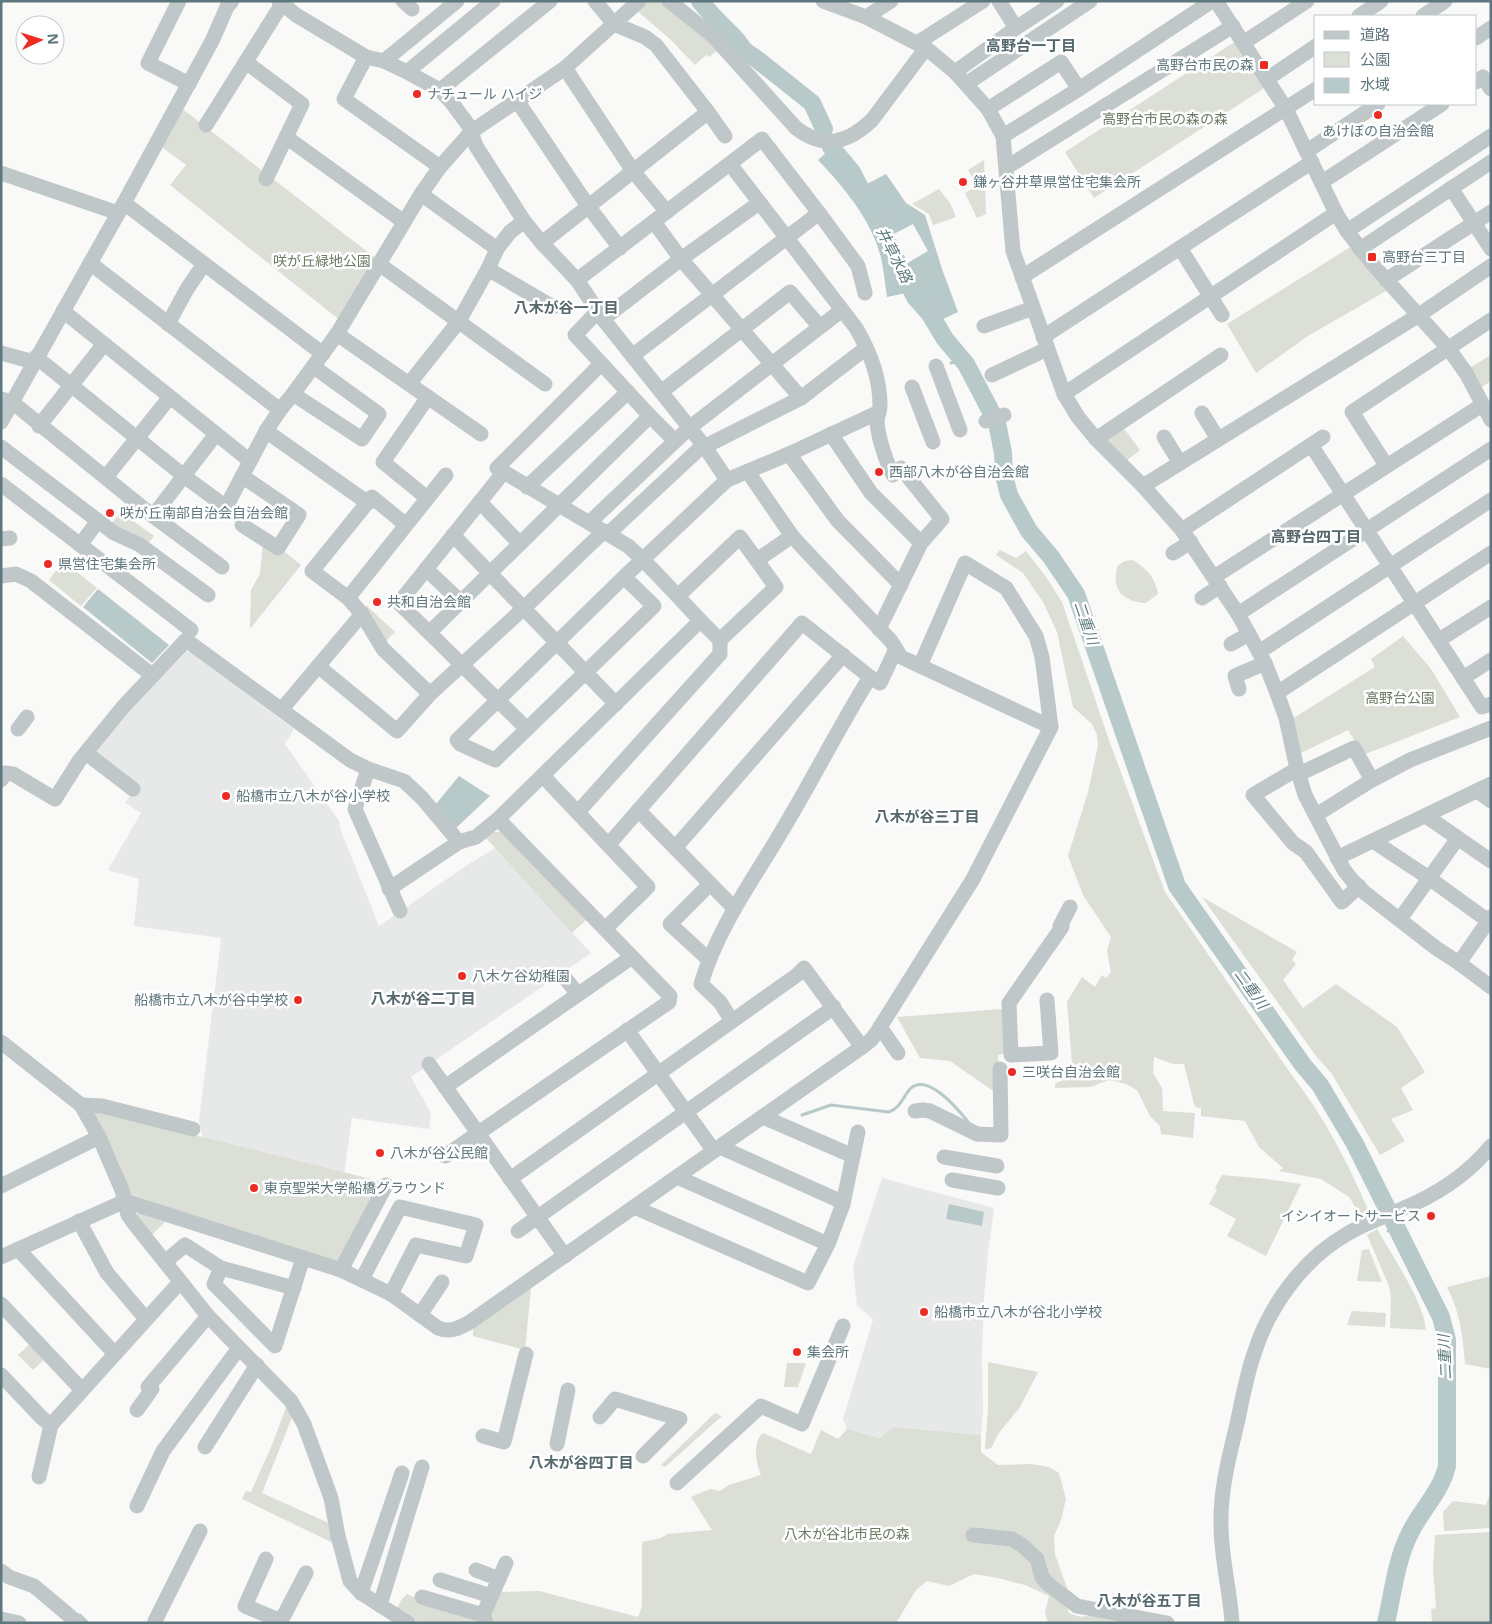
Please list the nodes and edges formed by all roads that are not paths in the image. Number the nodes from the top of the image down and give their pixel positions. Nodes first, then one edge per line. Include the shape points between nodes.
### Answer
1 (179, 1) edge
2 (232, 1) edge
3 (458, 1) edge
4 (493, 1) edge
5 (550, 1) edge
6 (595, 1) edge
7 (639, 1) edge
8 (669, 1) edge
9 (823, 1) edge
10 (891, 1) edge
11 (983, 1) edge
12 (999, 1) edge
13 (1057, 1) edge
14 (1090, 1) edge
15 (1307, 1) edge
16 (1381, 1) edge
17 (1445, 1) edge
18 (1218, 2) edge
19 (284, 3) edge
20 (1428, 9) edge
21 (1361, 15) edge
22 (866, 18) junction
23 (614, 24) junction
24 (1232, 26) junction
25 (1016, 28) junction
26 (1491, 28) edge
27 (1477, 37) edge
28 (1243, 43) junction
29 (922, 46) junction
30 (1314, 47) edge
31 (366, 57) junction
32 (384, 61) junction
33 (246, 62) junction
34 (565, 68) junction
35 (407, 72) junction
36 (955, 72) junction
37 (1267, 79) junction
38 (1477, 81) edge
39 (189, 84) junction
40 (966, 84) junction
41 (1078, 89) junction
42 (1491, 89) edge
43 (440, 90) junction
44 (1314, 90) edge
45 (518, 102) junction
46 (1377, 105) edge
47 (1432, 106) edge
48 (988, 109) junction
49 (1286, 109) junction
50 (708, 112) junction
51 (206, 125) dead end
52 (471, 132) junction
53 (725, 136) dead end
54 (1003, 136) junction
55 (1491, 136) edge
56 (286, 137) junction
57 (1310, 157) junction
58 (1491, 162) edge
59 (730, 164) junction
60 (440, 167) junction
61 (1007, 167) junction
62 (633, 171) junction
63 (1, 173) edge
64 (266, 179) dead end
65 (1322, 182) junction
66 (1451, 188) junction
67 (421, 194) junction
68 (759, 203) junction
69 (588, 206) junction
70 (121, 208) junction
71 (667, 212) junction
72 (1491, 212) edge
73 (819, 213) junction
74 (1336, 213) junction
75 (524, 221) junction
76 (404, 222) junction
77 (654, 222) junction
78 (1474, 223) junction
79 (1347, 231) junction
80 (787, 239) junction
81 (542, 244) junction
82 (620, 248) junction
83 (1180, 248) junction
84 (497, 249) junction
85 (1360, 249) junction
86 (1491, 249) edge
87 (681, 259) junction
88 (90, 263) junction
89 (204, 264) junction
90 (379, 264) junction
91 (1491, 266) edge
92 (488, 269) junction
93 (1022, 276) junction
94 (577, 280) junction
95 (1386, 280) junction
96 (865, 293) dead end
97 (713, 296) junction
98 (1211, 296) junction
99 (553, 307) dead end
100 (1033, 308) junction
101 (842, 310) junction
102 (63, 311) junction
103 (601, 315) junction
104 (1222, 315) dead end
105 (1419, 315) junction
106 (1491, 320) edge
107 (459, 321) junction
108 (168, 324) junction
109 (984, 326) dead end
110 (820, 327) junction
111 (742, 330) junction
112 (337, 334) junction
113 (1045, 343) junction
114 (104, 344) junction
115 (866, 348) junction
116 (1448, 348) junction
117 (1, 353) edge
118 (323, 354) junction
119 (1221, 354) dead end
120 (632, 356) junction
121 (35, 360) junction
122 (601, 364) junction
123 (772, 364) junction
124 (936, 366) dead end
125 (314, 367) junction
126 (992, 374) dead end
127 (410, 384) junction
128 (545, 384) dead end
129 (70, 385) junction
130 (912, 387) dead end
131 (628, 392) junction
132 (661, 392) junction
133 (293, 394) junction
134 (1064, 394) junction
135 (170, 397) junction
136 (428, 397) junction
137 (801, 398) junction
138 (7, 401) edge
139 (1482, 405) junction
140 (280, 410) junction
141 (879, 412) junction
142 (1202, 413) dead end
143 (1004, 415) dead end
144 (650, 416) junction
145 (1491, 420) edge
146 (986, 421) dead end
147 (1, 422) edge
148 (40, 426) junction
149 (689, 428) junction
150 (960, 430) dead end
151 (266, 431) junction
152 (216, 434) junction
153 (481, 434) dead end
154 (831, 434) junction
155 (1164, 437) dead end
156 (137, 438) junction
157 (1096, 439) junction
158 (1218, 439) junction
159 (675, 441) junction
160 (933, 442) dead end
161 (1, 447) edge
162 (705, 448) junction
163 (1491, 449) edge
164 (789, 454) junction
165 (250, 461) junction
166 (1180, 463) junction
167 (1386, 465) junction
168 (748, 472) junction
169 (503, 473) junction
170 (446, 475) dead end
171 (184, 476) junction
172 (242, 476) junction
173 (106, 477) junction
174 (727, 480) junction
175 (1, 484) edge
176 (1143, 486) junction
177 (527, 487) junction
178 (1343, 494) junction
179 (427, 498) junction
180 (1491, 500) edge
181 (480, 502) junction
182 (368, 503) junction
183 (560, 505) junction
184 (154, 516) junction
185 (98, 521) junction
186 (590, 522) junction
187 (242, 525) dead end
188 (406, 525) junction
189 (1366, 530) junction
190 (607, 532) junction
191 (454, 535) junction
192 (792, 536) junction
193 (1186, 536) junction
194 (921, 543) junction
195 (520, 544) junction
196 (80, 545) junction
197 (1174, 553) dead end
198 (1491, 553) edge
199 (643, 559) junction
200 (757, 560) junction
201 (1390, 566) junction
202 (222, 567) dead end
203 (426, 568) junction
204 (490, 573) junction
205 (1, 576) edge
206 (624, 577) junction
207 (1217, 582) junction
208 (901, 585) junction
209 (208, 595) dead end
210 (679, 595) junction
211 (348, 598) junction
212 (1202, 598) dead end
213 (461, 602) junction
214 (1414, 603) junction
215 (1491, 607) edge
216 (524, 608) junction
217 (362, 614) junction
218 (1238, 614) junction
219 (700, 621) junction
220 (879, 629) junction
221 (430, 632) junction
222 (1249, 634) junction
223 (188, 635) junction
224 (720, 640) junction
225 (1439, 640) junction
226 (557, 642) junction
227 (1231, 644) dead end
228 (896, 649) junction
229 (843, 655) junction
230 (1262, 657) junction
231 (1491, 660) edge
232 (463, 665) junction
233 (318, 666) junction
234 (920, 666) junction
235 (587, 673) junction
236 (152, 676) junction
237 (870, 677) junction
238 (1463, 678) junction
239 (1239, 689) dead end
240 (1277, 693) junction
241 (430, 694) junction
242 (498, 699) junction
243 (616, 704) junction
244 (1491, 704) edge
245 (282, 709) junction
246 (1051, 727) junction
247 (1491, 728) edge
248 (527, 729) junction
249 (86, 753) junction
250 (368, 769) junction
251 (1298, 771) junction
252 (543, 776) junction
253 (1, 780) edge
254 (1372, 780) junction
255 (1484, 788) edge
256 (133, 789) dead end
257 (1491, 800) edge
258 (638, 810) junction
259 (578, 812) junction
260 (1316, 816) junction
261 (1426, 816) junction
262 (498, 819) junction
263 (1458, 838) junction
264 (1373, 841) junction
265 (460, 842) junction
266 (608, 844) junction
267 (675, 848) junction
268 (1337, 858) junction
269 (1491, 861) edge
270 (1429, 878) junction
271 (710, 884) junction
272 (1359, 886) junction
273 (389, 889) junction
274 (734, 908) junction
275 (1070, 908) dead end
276 (400, 911) dead end
277 (1400, 920) junction
278 (1490, 920) edge
279 (605, 929) junction
280 (632, 957) junction
281 (708, 959) junction
282 (1459, 963) junction
283 (564, 977) dead end
284 (1491, 988) edge
285 (578, 994) junction
286 (1047, 1000) dead end
287 (834, 1007) junction
288 (732, 1021) junction
289 (880, 1027) junction
290 (627, 1030) junction
291 (1, 1042) edge
292 (862, 1047) junction
293 (898, 1053) dead end
294 (429, 1064) dead end
295 (1000, 1069) dead end
296 (658, 1074) junction
297 (446, 1087) junction
298 (81, 1105) junction
299 (915, 1111) dead end
300 (686, 1112) junction
301 (763, 1117) junction
302 (193, 1128) dead end
303 (858, 1132) dead end
304 (478, 1133) junction
305 (99, 1137) junction
306 (1491, 1146) edge
307 (717, 1149) junction
308 (446, 1156) dead end
309 (852, 1156) junction
310 (944, 1158) dead end
311 (997, 1166) dead end
312 (676, 1177) junction
313 (510, 1179) junction
314 (952, 1180) dead end
315 (386, 1185) dead end
316 (1, 1186) edge
317 (998, 1188) dead end
318 (125, 1201) junction
319 (843, 1204) junction
320 (634, 1207) junction
321 (537, 1217) junction
322 (79, 1221) junction
323 (518, 1231) dead end
324 (828, 1244) junction
325 (18, 1250) junction
326 (564, 1256) junction
327 (1, 1257) edge
328 (303, 1258) junction
329 (165, 1262) junction
330 (221, 1268) junction
331 (341, 1270) junction
332 (362, 1279) junction
333 (180, 1282) junction
334 (442, 1282) dead end
335 (294, 1288) junction
336 (391, 1294) junction
337 (1, 1304) edge
338 (420, 1315) junction
339 (208, 1316) junction
340 (146, 1319) junction
341 (843, 1326) dead end
342 (239, 1348) junction
343 (115, 1354) junction
344 (526, 1354) dead end
345 (257, 1365) junction
346 (1, 1375) edge
347 (82, 1390) junction
348 (568, 1390) dead end
349 (137, 1410) dead end
350 (600, 1417) dead end
351 (51, 1425) junction
352 (483, 1436) dead end
353 (557, 1444) dead end
354 (205, 1447) dead end
355 (643, 1456) dead end
356 (422, 1467) dead end
357 (402, 1473) dead end
358 (39, 1477) dead end
359 (677, 1484) dead end
360 (137, 1506) dead end
361 (200, 1531) dead end
362 (972, 1535) dead end
363 (266, 1559) dead end
364 (506, 1563) dead end
365 (476, 1570) dead end
366 (1, 1571) edge
367 (306, 1573) dead end
368 (499, 1579) junction
369 (440, 1580) dead end
370 (362, 1593) junction
371 (491, 1596) junction
372 (422, 1597) dead end
373 (380, 1605) junction
374 (1, 1619) edge
375 (484, 1619) edge
376 (155, 1622) edge
377 (18, 1623) edge
378 (78, 1623) edge
379 (408, 1623) edge
380 (1167, 1623) edge
381 (1232, 1623) edge

1 - 39 street via 148,63
2 - 39 street
3 - 32 street
4 - 35 street
5 - 43 street
6 - 23 street
7 - 23 street
8 - 29 street via 714,36 796,128 804,134 829,141 853,136 872,120
9 - 22 street
10 - 22 street
11 - 29 street
12 - 25 street
13 - 25 street
14 - 40 street
15 - 28 street
16 - 21 street
17 - 20 street
18 - 24 street
18 - 41 street
19 - 31 street
19 - 33 street
22 - 29 street
23 - 34 street
23 - 50 street via 645,36 656,45
24 - 28 street
24 - 61 street
25 - 36 street
26 - 27 street
28 - 37 street
29 - 36 street
30 - 37 street
31 - 32 street
31 - 60 street via 344,99
32 - 35 street
33 - 51 street
33 - 56 street via 302,104
34 - 45 street
34 - 62 street
35 - 43 street
36 - 40 street
37 - 49 street
38 - 42 street via 1482,77
39 - 70 street
40 - 48 street
41 - 48 street via 1061,62
41 - 54 street
43 - 52 street
44 - 49 street
45 - 52 street
45 - 69 street
46 - 57 street
47 - 65 street
48 - 54 street
49 - 57 street
49 - 93 street
50 - 53 street
50 - 62 street
52 - 60 street
52 - 75 street via 476,146
54 - 61 street
55 - 79 street
56 - 64 street
56 - 76 street
57 - 65 street
57 - 83 street
58 - 66 street
59 - 68 street
59 - 71 street
59 - 73 street via 762,139
60 - 67 street
61 - 93 street via 1013,251
62 - 69 street
62 - 71 street
63 - 70 street
65 - 74 street
66 - 78 street
66 - 85 street
67 - 76 street
67 - 84 street
68 - 80 street
68 - 87 street
69 - 81 street
69 - 82 street
70 - 88 street
70 - 89 street
71 - 77 street
72 - 78 street
73 - 80 street
73 - 96 street via 858,266
74 - 79 street
74 - 98 street
75 - 81 street
75 - 84 street
76 - 90 street
77 - 82 street
77 - 87 street
78 - 86 street
78 - 95 street
79 - 85 street
80 - 97 street
80 - 101 street
81 - 94 street
82 - 94 street
83 - 98 street
83 - 113 street
84 - 92 street
85 - 95 street
87 - 97 street
87 - 103 street
88 - 102 street
88 - 108 street
89 - 108 street
89 - 118 street
90 - 107 street
90 - 112 street
91 - 105 street
92 - 99 street
92 - 107 street
93 - 100 street
94 - 103 street
95 - 105 street
97 - 111 street
97 - 120 street
98 - 104 street
98 - 134 street
100 - 109 street
100 - 113 street
101 - 110 street
101 - 115 street
102 - 114 street
102 - 121 street
103 - 120 street
103 - 122 street via 574,335
105 - 116 street
105 - 158 street
106 - 116 street
107 - 127 street
107 - 128 street
108 - 140 street
110 - 111 street via 790,292
110 - 123 street
111 - 123 street
111 - 132 street
112 - 118 street
112 - 127 street
113 - 126 street
113 - 134 street
114 - 129 street
114 - 135 street
115 - 137 street
115 - 141 street via 878,389
116 - 139 street via 1466,373
116 - 167 street via 1352,412
117 - 121 street
118 - 125 street
119 - 157 street
120 - 132 street
121 - 129 street
121 - 138 street
122 - 131 street
122 - 169 street via 497,468
123 - 137 street
123 - 149 street
124 - 150 street
125 - 133 street
125 - 133 street via 379,414 362,439
127 - 136 street
129 - 148 street
129 - 156 street
130 - 160 street
131 - 144 street
131 - 177 street
132 - 149 street
133 - 140 street
134 - 157 street
135 - 152 street
135 - 156 street
136 - 153 street
136 - 179 street via 383,462
137 - 162 street
138 - 147 street
138 - 148 street
139 - 145 street
139 - 167 street
140 - 151 street
141 - 154 street
141 - 194 street via 877,419 887,463 942,519
142 - 158 street
143 - 146 street
144 - 159 street
144 - 183 street
148 - 173 street
149 - 159 street
149 - 162 street
151 - 165 street
151 - 182 street
152 - 165 street
152 - 171 street
154 - 164 street
154 - 194 street via 871,493
155 - 166 street
156 - 171 street
156 - 173 street
157 - 176 street
158 - 166 street
159 - 186 street
161 - 185 street
162 - 174 street
162 - 190 street via 698,450
163 - 189 street
164 - 168 street
164 - 208 street via 838,521
165 - 172 street
166 - 176 street
167 - 178 street
168 - 174 street
168 - 192 street
169 - 177 street
169 - 181 street
170 - 179 street
171 - 172 street via 226,507
171 - 184 street
172 - 187 street via 299,515 278,548
173 - 184 street
174 - 199 street
175 - 196 street
176 - 193 street
177 - 183 street
178 - 189 street
178 - 193 street via 1318,441
178 - 207 street
179 - 188 street
180 - 201 street
181 - 191 street
181 - 195 street
182 - 188 street via 372,497
182 - 211 street via 312,571
183 - 186 street
183 - 195 street
184 - 202 street
185 - 196 street
185 - 209 street via 140,545
186 - 190 street
188 - 211 street
189 - 201 street
189 - 218 street
190 - 199 street
190 - 216 street
191 - 203 street
191 - 204 street
192 - 200 street
192 - 220 street
193 - 197 street
193 - 207 street
194 - 208 street
195 - 204 street
196 - 223 street
198 - 214 street
199 - 206 street
199 - 210 street
200 - 210 street via 740,537
200 - 224 street via 776,587
201 - 214 street
201 - 230 street
203 - 213 street
203 - 221 street via 399,603
204 - 213 street
204 - 216 street
205 - 236 street via 16,574 31,581
206 - 226 street
206 - 235 street via 654,606
207 - 212 street
207 - 218 street
208 - 220 street
210 - 219 street
211 - 217 street
213 - 221 street
214 - 225 street
214 - 240 street
215 - 225 street
216 - 226 street
216 - 232 street
217 - 233 street
217 - 241 street via 383,649
218 - 222 street
219 - 224 street
219 - 243 street
220 - 228 street
221 - 232 street
222 - 227 street
222 - 230 street
223 - 236 street
223 - 245 street
224 - 259 street via 720,654
225 - 238 street
226 - 235 street
226 - 242 street
228 - 234 street via 901,657
228 - 237 street via 880,683
229 - 237 street
229 - 258 street via 802,623
229 - 267 street
230 - 239 street via 1235,676
230 - 240 street
231 - 238 street
232 - 241 street
232 - 242 street
233 - 241 street via 397,731
233 - 245 street
234 - 246 street
234 - 246 street via 966,563 1006,588 1036,636 1042,657
235 - 243 street
235 - 248 street
236 - 249 street
237 - 274 street
238 - 244 street via 1482,707
240 - 251 street
242 - 248 street
242 - 248 street via 457,740 460,744 495,760
243 - 252 street
245 - 250 street via 350,760
246 - 289 street via 973,879
247 - 254 street via 1410,760
249 - 253 street via 55,799 13,774 5,773
249 - 256 street
250 - 265 street via 404,781 413,788
250 - 273 street via 355,809
251 - 254 street via 1354,748
251 - 260 street
251 - 272 street via 1253,795 1293,843 1306,852 1342,902
252 - 259 street
252 - 262 street
254 - 260 street
255 - 257 street
255 - 261 street
258 - 266 street
258 - 267 street
259 - 266 street
260 - 268 street
261 - 263 street
261 - 264 street
262 - 265 street via 476,837
262 - 279 street
263 - 269 street
263 - 270 street
264 - 268 street
264 - 270 street
265 - 273 street
266 - 279 street via 648,887
267 - 271 street
268 - 272 street
270 - 277 street
270 - 278 street
271 - 274 street
271 - 281 street via 670,924
272 - 277 street
273 - 276 street
274 - 281 street
275 - 286 street via 1009,1003 1011,1055 1051,1053
277 - 282 street
278 - 282 street
279 - 280 street
280 - 285 street
280 - 290 street via 670,996 669,1002
281 - 288 street via 701,984 720,1002
282 - 284 street
283 - 285 street
285 - 297 street
287 - 288 street via 804,968
287 - 292 street
287 - 300 street
288 - 296 street
289 - 292 street
289 - 293 street
290 - 296 street
290 - 304 street
291 - 298 street
292 - 301 street
294 - 297 street
295 - 299 street via 1001,1135 977,1134 930,1111
296 - 300 street
296 - 313 street
297 - 304 street
298 - 302 street via 102,1106
298 - 305 street
300 - 307 street
300 - 321 street
301 - 307 street
301 - 309 street
303 - 309 street
304 - 308 street
304 - 313 street
305 - 316 street
305 - 318 street
306 - 381 street via 1450,1183 1426,1198 1346,1234 1312,1260 1286,1290 1267,1322 1249,1372 1221,1508 1224,1568
307 - 312 street
307 - 319 street
309 - 319 street
310 - 311 street
312 - 320 street
312 - 324 street
313 - 321 street
314 - 317 street
315 - 331 street
318 - 322 street
318 - 328 street
318 - 329 street via 128,1215
319 - 324 street
320 - 324 street via 808,1283
320 - 326 street
321 - 323 street
321 - 326 street
322 - 325 street
322 - 340 street via 107,1273
325 - 327 street
325 - 343 street
326 - 338 street via 457,1329 444,1330
328 - 331 street
328 - 335 street
329 - 330 street via 185,1245
329 - 333 street
330 - 335 street
330 - 335 street via 214,1284 275,1346
331 - 332 street
332 - 336 street
332 - 336 street via 400,1207 476,1225 466,1256 416,1245
333 - 339 street
333 - 340 street
334 - 338 street
336 - 338 street
337 - 347 street
339 - 342 street
339 - 349 street via 148,1387 152,1389
340 - 343 street
341 - 359 street via 802,1424 762,1406
342 - 345 street
342 - 360 street via 163,1450
343 - 347 street
344 - 352 street via 504,1442
345 - 354 street
345 - 370 street via 288,1396 301,1418 331,1498 346,1570 350,1581
346 - 351 street
347 - 351 street
348 - 353 street
350 - 355 street via 615,1399 680,1419
351 - 358 street
356 - 373 street
357 - 370 street
361 - 376 street
362 - 380 street via 1012,1539 1022,1545 1037,1559 1042,1577 1048,1584 1077,1606
363 - 367 street via 245,1606 281,1621
364 - 368 street
365 - 368 street
366 - 378 street via 34,1586
368 - 371 street
369 - 371 street
370 - 373 street
371 - 375 street
372 - 375 street
373 - 379 street
374 - 377 street

